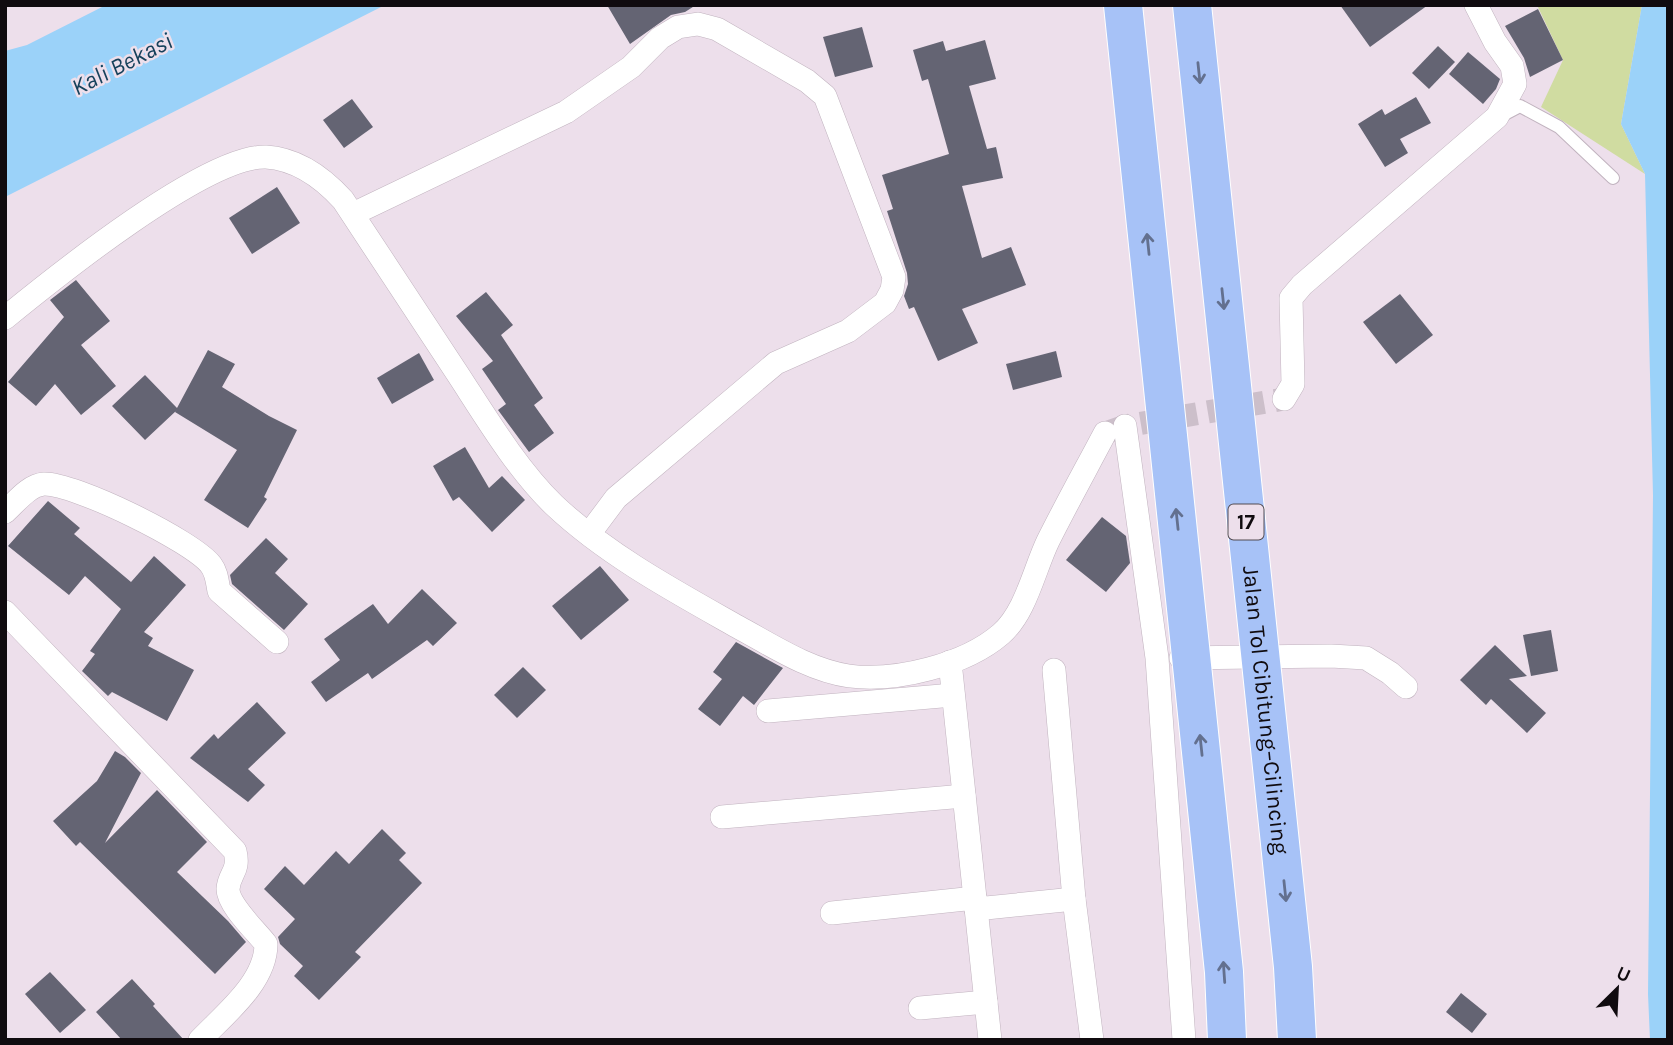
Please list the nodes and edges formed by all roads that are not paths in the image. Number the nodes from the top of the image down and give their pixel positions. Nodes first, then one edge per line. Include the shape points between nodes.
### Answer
1 (1124, 5) edge
2 (1192, 5) edge
3 (1476, 5) edge
4 (1497, 117) junction
5 (1613, 178) dead end
6 (353, 214) junction
7 (5, 318) edge
8 (1284, 399) dead end
9 (5, 512) edge
10 (589, 534) junction
11 (5, 612) edge
12 (277, 642) dead end
13 (1157, 658) junction
14 (950, 662) junction
15 (1054, 670) dead end
16 (1406, 687) dead end
17 (953, 695) junction
18 (768, 712) dead end
19 (964, 796) junction
20 (722, 817) dead end
21 (1074, 899) junction
22 (976, 904) junction
23 (832, 913) dead end
24 (986, 1002) junction
25 (920, 1008) dead end
26 (200, 1040) edge
27 (990, 1040) edge
28 (1092, 1040) edge
29 (1184, 1040) edge
30 (1227, 1040) edge
31 (1297, 1040) edge

30 -> 1 highway, bridge via 1224,972
2 -> 31 highway, Jalan Tol Cibitung–Cilincing / 17, bridge
3 - 4 street via 1512,66 1515,84
4 - 5 lane via 1520,106 1559,127
4 - 8 street via 1291,298 1293,384
6 - 7 street via 325,181 307,169 283,160 246,160 203,179 122,228
6 - 10 street via 488,421 553,503
6 - 10 street via 566,112 631,67 660,38 687,24 717,30 825,96 894,277 885,303 848,331 776,363 616,498
9 - 12 street via 42,484 110,505 187,544 210,564 219,591
10 - 14 street via 715,614 822,670 887,677
11 - 26 street via 235,851 238,863 228,887 230,898 266,944 266,954 256,978
13 - 14 street via 1115,430 1047,544 1015,615 1002,633
13 - 16 street via 1366,658
13 - 29 street
14 - 17 street
15 - 21 street
17 - 18 street
17 - 19 street
19 - 20 street
19 - 22 street
21 - 22 street
21 - 28 street
22 - 23 street
22 - 24 street
24 - 25 street
24 - 27 street

